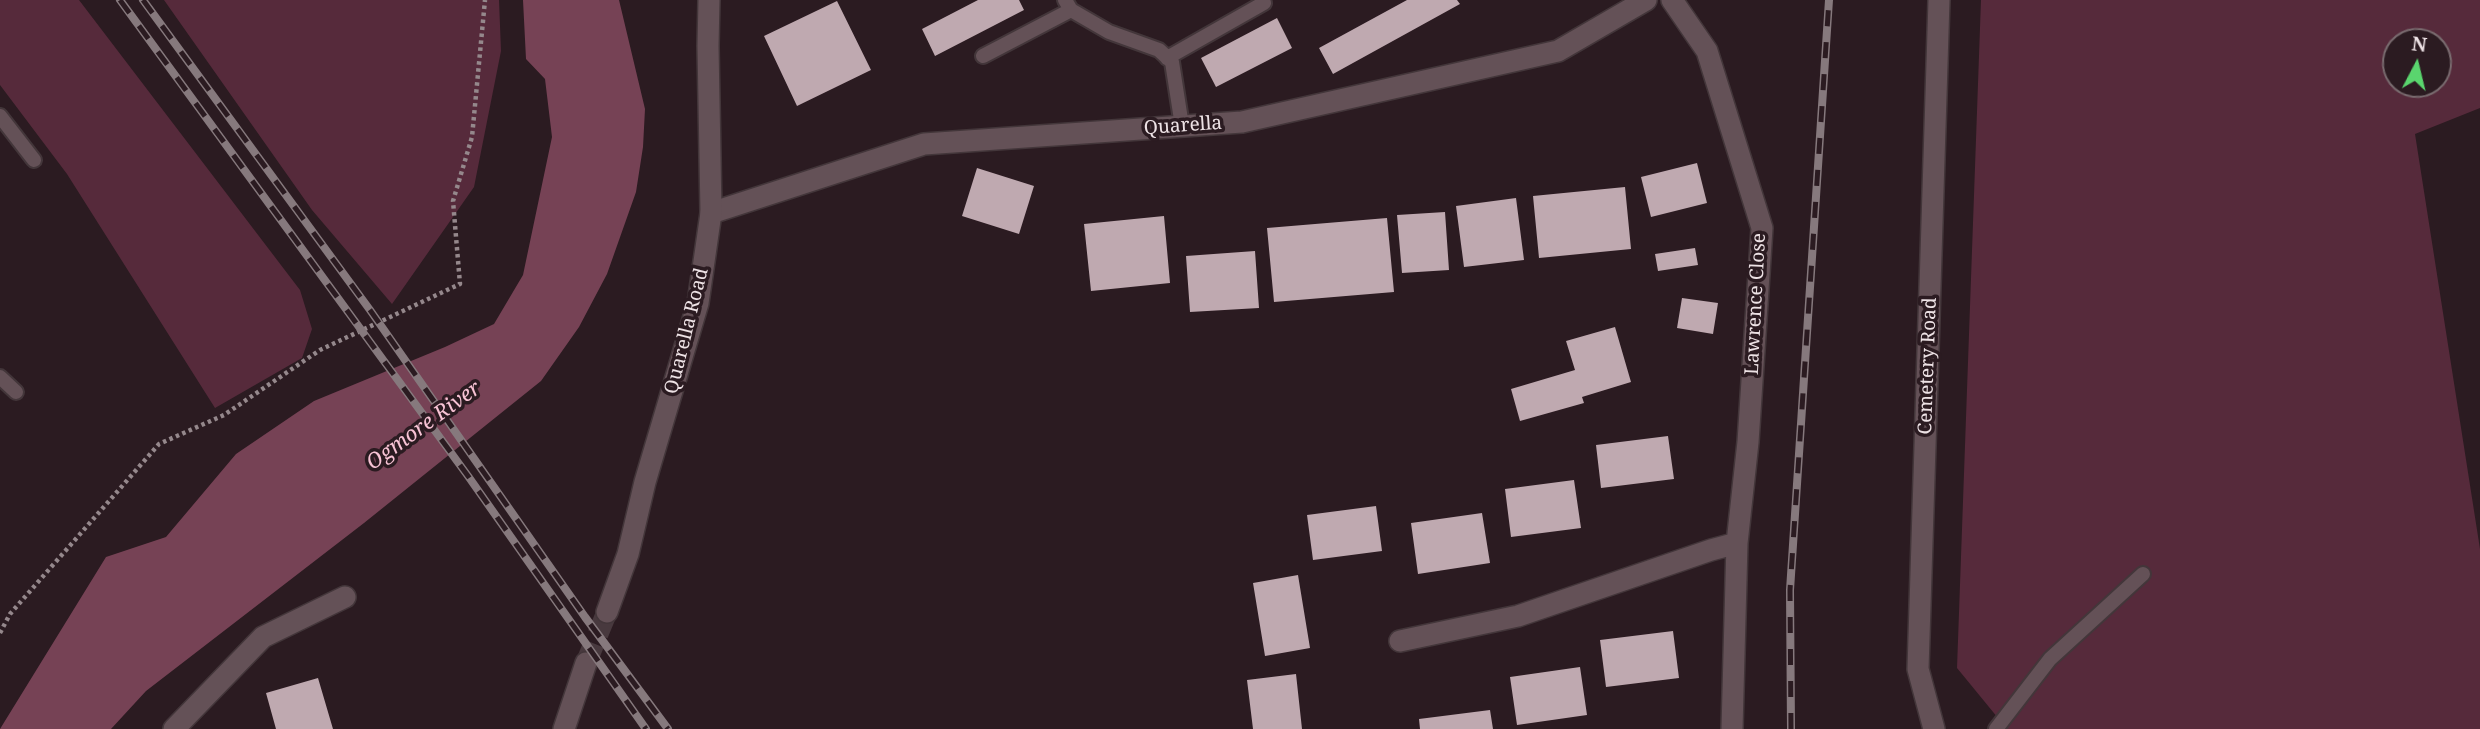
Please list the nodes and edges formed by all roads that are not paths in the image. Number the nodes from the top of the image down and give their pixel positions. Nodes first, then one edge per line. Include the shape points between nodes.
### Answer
1 (709, 0) edge
2 (1646, 0) edge
3 (1672, 0) edge
4 (1939, 0) edge
5 (1264, 3) dead end
6 (1068, 5) edge
7 (983, 56) dead end
8 (1167, 58) junction
9 (0, 116) edge
10 (1182, 126) junction
11 (34, 160) dead end
12 (711, 213) junction
13 (0, 377) edge
14 (16, 392) dead end
15 (1737, 543) junction
16 (2143, 574) dead end
17 (345, 597) dead end
18 (607, 612) tunnel mouth
19 (1400, 641) dead end
20 (586, 663) tunnel mouth
21 (174, 729) edge
22 (564, 729) edge
23 (1732, 729) edge
24 (1934, 729) edge
25 (1996, 729) edge

1 - 12 street, Quarella Road
2 - 10 street, Quarella via 1558,51 1242,122
3 - 15 street, Lawrence Close via 1707,51 1762,228
4 - 24 street, Cemetery Road via 1917,669
5 - 8 lane
6 - 7 lane
6 - 8 lane via 1109,32 1158,50
8 - 10 lane via 1172,62
9 - 11 lane
10 - 12 street, Quarella via 923,144
12 - 18 street, Quarella Road via 698,303 628,554
13 - 14 lane
15 - 19 street via 1518,616
15 - 23 street, Lawrence Close
16 - 25 lane via 2050,659
17 - 21 street via 263,637
20 - 22 street

